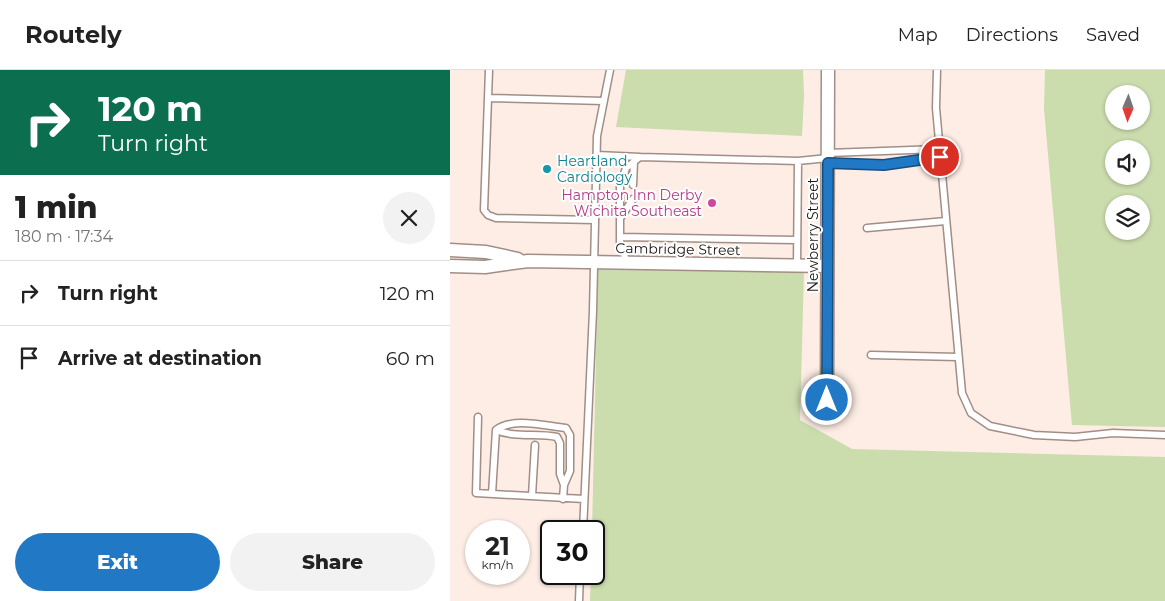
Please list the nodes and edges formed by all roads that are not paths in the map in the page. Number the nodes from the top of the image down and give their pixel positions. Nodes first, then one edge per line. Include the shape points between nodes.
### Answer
1 (489, 70) edge
2 (610, 70) edge
3 (828, 70) edge
4 (937, 70) edge
5 (488, 98) junction
6 (604, 102) junction
7 (939, 149) junction
8 (902, 150) junction
9 (597, 155) junction
10 (640, 157) junction
11 (940, 157) junction
12 (828, 158) junction
13 (798, 161) junction
14 (634, 162) junction
15 (903, 162) junction
16 (633, 185) dead end
17 (633, 199) dead end
18 (620, 218) junction
19 (595, 220) junction
20 (946, 221) junction
21 (866, 228) dead end
22 (620, 237) junction
23 (797, 240) junction
24 (450, 250) edge
25 (528, 261) junction
26 (594, 262) junction
27 (626, 263) junction
28 (450, 266) edge
29 (796, 266) junction
30 (827, 266) junction
31 (871, 355) dead end
32 (958, 357) junction
33 (827, 400) dead end
34 (478, 417) dead end
35 (496, 430) junction
36 (1165, 436) edge
37 (535, 445) dead end
38 (564, 485) junction
39 (492, 494) junction
40 (532, 496) junction
41 (563, 498) junction
42 (584, 500) junction
43 (583, 520) edge
44 (580, 585) edge
45 (579, 601) edge

1 - 5 lane
2 - 6 lane
3 - 12 street, Newberry Street
4 - 7 lane
5 - 6 lane
5 - 19 lane via 484,210 488,215 496,218
6 - 9 lane
7 - 8 lane
7 - 11 lane
8 - 12 lane
8 - 15 lane
9 - 10 lane
9 - 19 lane
10 - 13 lane
10 - 14 lane
11 - 15 lane
11 - 20 lane
12 - 13 lane
12 - 15 lane via 884,165
12 - 30 street, Newberry Street
13 - 23 lane
14 - 16 lane
14 - 18 lane via 626,168 620,186
17 - 18 lane
18 - 22 lane
19 - 26 lane
20 - 21 lane
20 - 32 lane
22 - 23 lane
22 - 27 lane
23 - 29 lane
24 - 25 street, Cambridge Street via 486,252
25 - 26 street, Cambridge Street
25 - 28 street, Cambridge Street via 485,267
26 - 27 street, Cambridge Street
26 - 42 lane
27 - 29 street, Cambridge Street
29 - 30 street, Cambridge Street
30 - 33 street, Newberry Street
31 - 32 lane
32 - 36 lane via 962,393 971,413 990,426 1034,435 1075,437 1113,433
34 - 39 lane via 476,493
35 - 38 lane via 557,437
35 - 38 lane via 503,425 522,424 566,428 570,434 570,471
35 - 39 lane
37 - 40 lane
38 - 41 lane
39 - 40 lane
40 - 41 lane
41 - 42 lane
42 - 43 lane
44 - 45 lane

